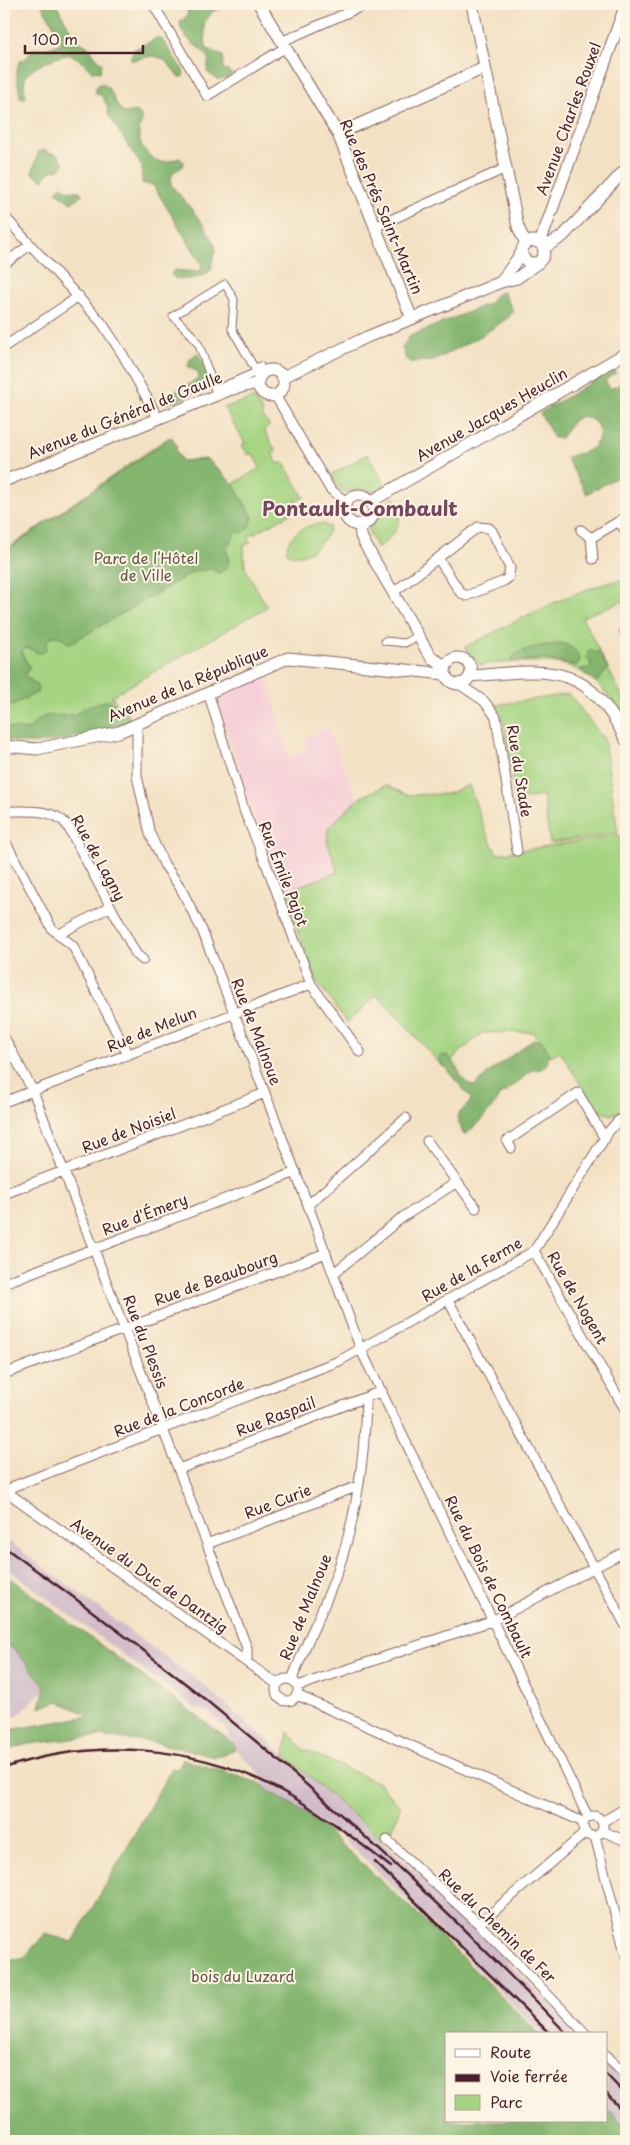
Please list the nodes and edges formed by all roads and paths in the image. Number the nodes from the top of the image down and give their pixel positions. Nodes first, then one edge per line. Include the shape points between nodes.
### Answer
1 (153, 4) edge
2 (259, 4) edge
3 (367, 4) edge
4 (472, 4) edge
5 (626, 4) edge
6 (285, 44) junction
7 (484, 68) junction
8 (338, 134) junction
9 (506, 168) junction
10 (626, 169) edge
11 (4, 216) edge
12 (376, 227) junction
13 (30, 244) junction
14 (542, 246) junction
15 (524, 248) junction
16 (539, 262) junction
17 (4, 264) edge
18 (501, 282) junction
19 (79, 296) junction
20 (412, 319) junction
21 (4, 347) edge
22 (626, 353) edge
23 (282, 377) junction
24 (258, 383) junction
25 (214, 387) joint
26 (275, 395) junction
27 (158, 418) junction
28 (4, 481) edge
29 (346, 502) junction
30 (372, 502) junction
31 (622, 519) edge
32 (360, 524) junction
33 (581, 530) dead end
34 (626, 531) edge
35 (591, 538) junction
36 (438, 558) junction
37 (594, 559) dead end
38 (394, 592) junction
39 (418, 636) junction
40 (385, 641) dead end
41 (445, 670) junction
42 (471, 672) junction
43 (459, 684) junction
44 (208, 692) junction
45 (137, 725) junction
46 (626, 729) edge
47 (626, 740) edge
48 (4, 746) edge
49 (4, 811) edge
50 (4, 839) edge
51 (517, 851) dead end
52 (110, 907) junction
53 (59, 934) junction
54 (143, 960) dead end
55 (311, 984) junction
56 (234, 1012) junction
57 (4, 1037) edge
58 (360, 1052) dead end
59 (128, 1055) junction
60 (33, 1091) junction
61 (265, 1094) junction
62 (4, 1102) edge
63 (592, 1116) junction
64 (406, 1118) dead end
65 (626, 1118) edge
66 (615, 1124) junction
67 (604, 1139) junction
68 (427, 1141) dead end
69 (511, 1148) dead end
70 (64, 1171) junction
71 (296, 1172) junction
72 (457, 1182) junction
73 (4, 1194) edge
74 (308, 1205) junction
75 (476, 1208) dead end
76 (95, 1249) junction
77 (534, 1251) junction
78 (326, 1253) junction
79 (334, 1273) junction
80 (4, 1283) edge
81 (448, 1300) junction
82 (124, 1328) junction
83 (361, 1350) junction
84 (4, 1374) edge
85 (382, 1391) junction
86 (366, 1397) junction
87 (626, 1411) edge
88 (164, 1429) junction
89 (179, 1469) junction
90 (358, 1486) junction
91 (6, 1491) edge
92 (207, 1544) junction
93 (626, 1551) edge
94 (594, 1568) junction
95 (494, 1620) junction
96 (626, 1626) edge
97 (247, 1662) junction
98 (277, 1684) junction
99 (296, 1687) junction
100 (626, 1808) edge
101 (586, 1819) junction
102 (600, 1830) junction
103 (585, 1833) junction
104 (387, 1840) dead end
105 (626, 1841) edge
106 (479, 1924) junction
107 (626, 1956) edge
108 (584, 2032) edge
109 (608, 2057) edge
110 (626, 2075) edge

1 - 6 street via 208,96
2 - 6 street, Rue des Prés Saint-Martin
3 - 6 street
4 - 7 street
5 - 14 street, Avenue Charles Rouxel
6 - 8 street, Rue des Prés Saint-Martin
7 - 8 street
7 - 9 street
8 - 12 street, Rue des Prés Saint-Martin
9 - 12 street
9 - 15 street
10 - 14 street via 563,236
11 - 13 street
12 - 20 street, Rue des Prés Saint-Martin
13 - 17 street
13 - 19 street
14 - 15 street via 534,241
14 - 16 street via 544,256
15 - 16 street via 524,258 529,262
15 - 18 street
16 - 18 street via 517,278
18 - 20 street
19 - 21 street
19 - 27 street via 123,355
20 - 23 street
22 - 30 street, Avenue Jacques Heuclin
23 - 24 street via 277,371 265,371
23 - 26 street via 284,386
24 - 26 street via 264,393
24 - 27 street, Avenue du Général de Gaulle via 229,390
25 - 25 street via 195,338 172,316 225,284 234,299 232,329 255,369 260,366 261,370 215,390
26 - 29 street via 330,489
27 - 28 street, Avenue du Général de Gaulle
29 - 30 street via 359,495
29 - 32 street via 346,516 351,522
30 - 32 street via 373,514 368,522
31 - 34 street
31 - 35 street
32 - 38 street via 366,546
33 - 35 street
35 - 37 street
36 - 36 street via 466,596 504,581 510,573 492,531 483,527 478,527
36 - 38 street
38 - 39 street
39 - 40 street via 405,643
39 - 41 street via 432,658
41 - 42 street via 450,660 458,657 466,659
41 - 43 street via 450,682
41 - 44 street, Avenue de la République via 291,657
42 - 43 street via 467,681
42 - 46 street via 540,666 571,671 595,688
42 - 47 street via 542,671 570,677 600,702
43 - 51 street, Rue du Stade via 484,701 496,717
44 - 45 street, Avenue de la République
44 - 55 street, Rue Émile Pajot via 245,813
45 - 48 street, Avenue de la République via 119,732 37,749
45 - 56 street, Rue de Malnoue via 137,776 150,834 164,864 192,908
49 - 52 street, Rue de Lagny via 60,816
50 - 53 street via 52,929
52 - 53 street
52 - 54 street, Rue de Lagny via 136,954
53 - 59 street via 74,946
55 - 56 street, Rue de Melun
55 - 58 street, Rue Émile Pajot
56 - 59 street, Rue de Melun
56 - 61 street, Rue de Malnoue
57 - 60 street, Rue du Plessis
59 - 60 street, Rue de Melun
60 - 62 street, Rue de Melun
60 - 70 street, Rue du Plessis
61 - 70 street, Rue de Noisiel
61 - 71 street, Rue de Malnoue
63 - 66 street via 604,1123
63 - 67 street
63 - 69 street via 578,1093 507,1141
64 - 74 street
65 - 66 street, Rue de la Ferme
66 - 67 street, Rue de la Ferme
67 - 77 street, Rue de la Ferme
68 - 72 street
70 - 73 street, Rue de Noisiel
70 - 76 street, Rue du Plessis
71 - 74 street, Rue de Malnoue
71 - 76 street, Rue d'Émery
72 - 75 street
72 - 79 street via 400,1219
74 - 78 street, Rue de Malnoue
76 - 80 street, Rue d'Émery
76 - 82 street, Rue du Plessis
77 - 81 street, Rue de la Ferme
77 - 87 street, Rue de Nogent
78 - 79 street, Rue de Malnoue
78 - 82 street, Rue de Beaubourg
79 - 83 street, Rue de Malnoue
81 - 83 street, Rue de la Ferme
81 - 94 street
82 - 84 street, Rue de Beaubourg
82 - 88 street, Rue du Plessis
83 - 85 street, Rue du Bois de Combault
83 - 88 street, Rue de la Concorde
85 - 86 street, Rue Raspail
85 - 95 street, Rue du Bois de Combault
86 - 89 street, Rue Raspail
86 - 90 street, Rue de Malnoue via 366,1440
88 - 89 street, Rue du Plessis
88 - 91 street, Rue de la Concorde
89 - 92 street, Rue du Plessis
90 - 92 street, Rue Curie
90 - 99 street, Rue de Malnoue via 338,1571
91 - 97 street, Avenue du Duc de Dantzig
92 - 97 street, Rue du Plessis via 247,1648
93 - 94 street
94 - 95 street
94 - 96 street
95 - 99 street
95 - 101 street, Rue du Bois de Combault
97 - 98 street, Avenue du Duc de Dantzig
98 - 99 street via 283,1680
98 - 99 street via 277,1695 289,1702
99 - 101 street
100 - 102 street
101 - 102 street via 598,1817
101 - 103 street, Rue du Bois de Combault
102 - 103 street
102 - 105 street
102 - 107 street
103 - 106 street
104 - 106 street, Rue du Chemin de Fer
106 - 108 street, Rue du Chemin de Fer
109 - 110 street

